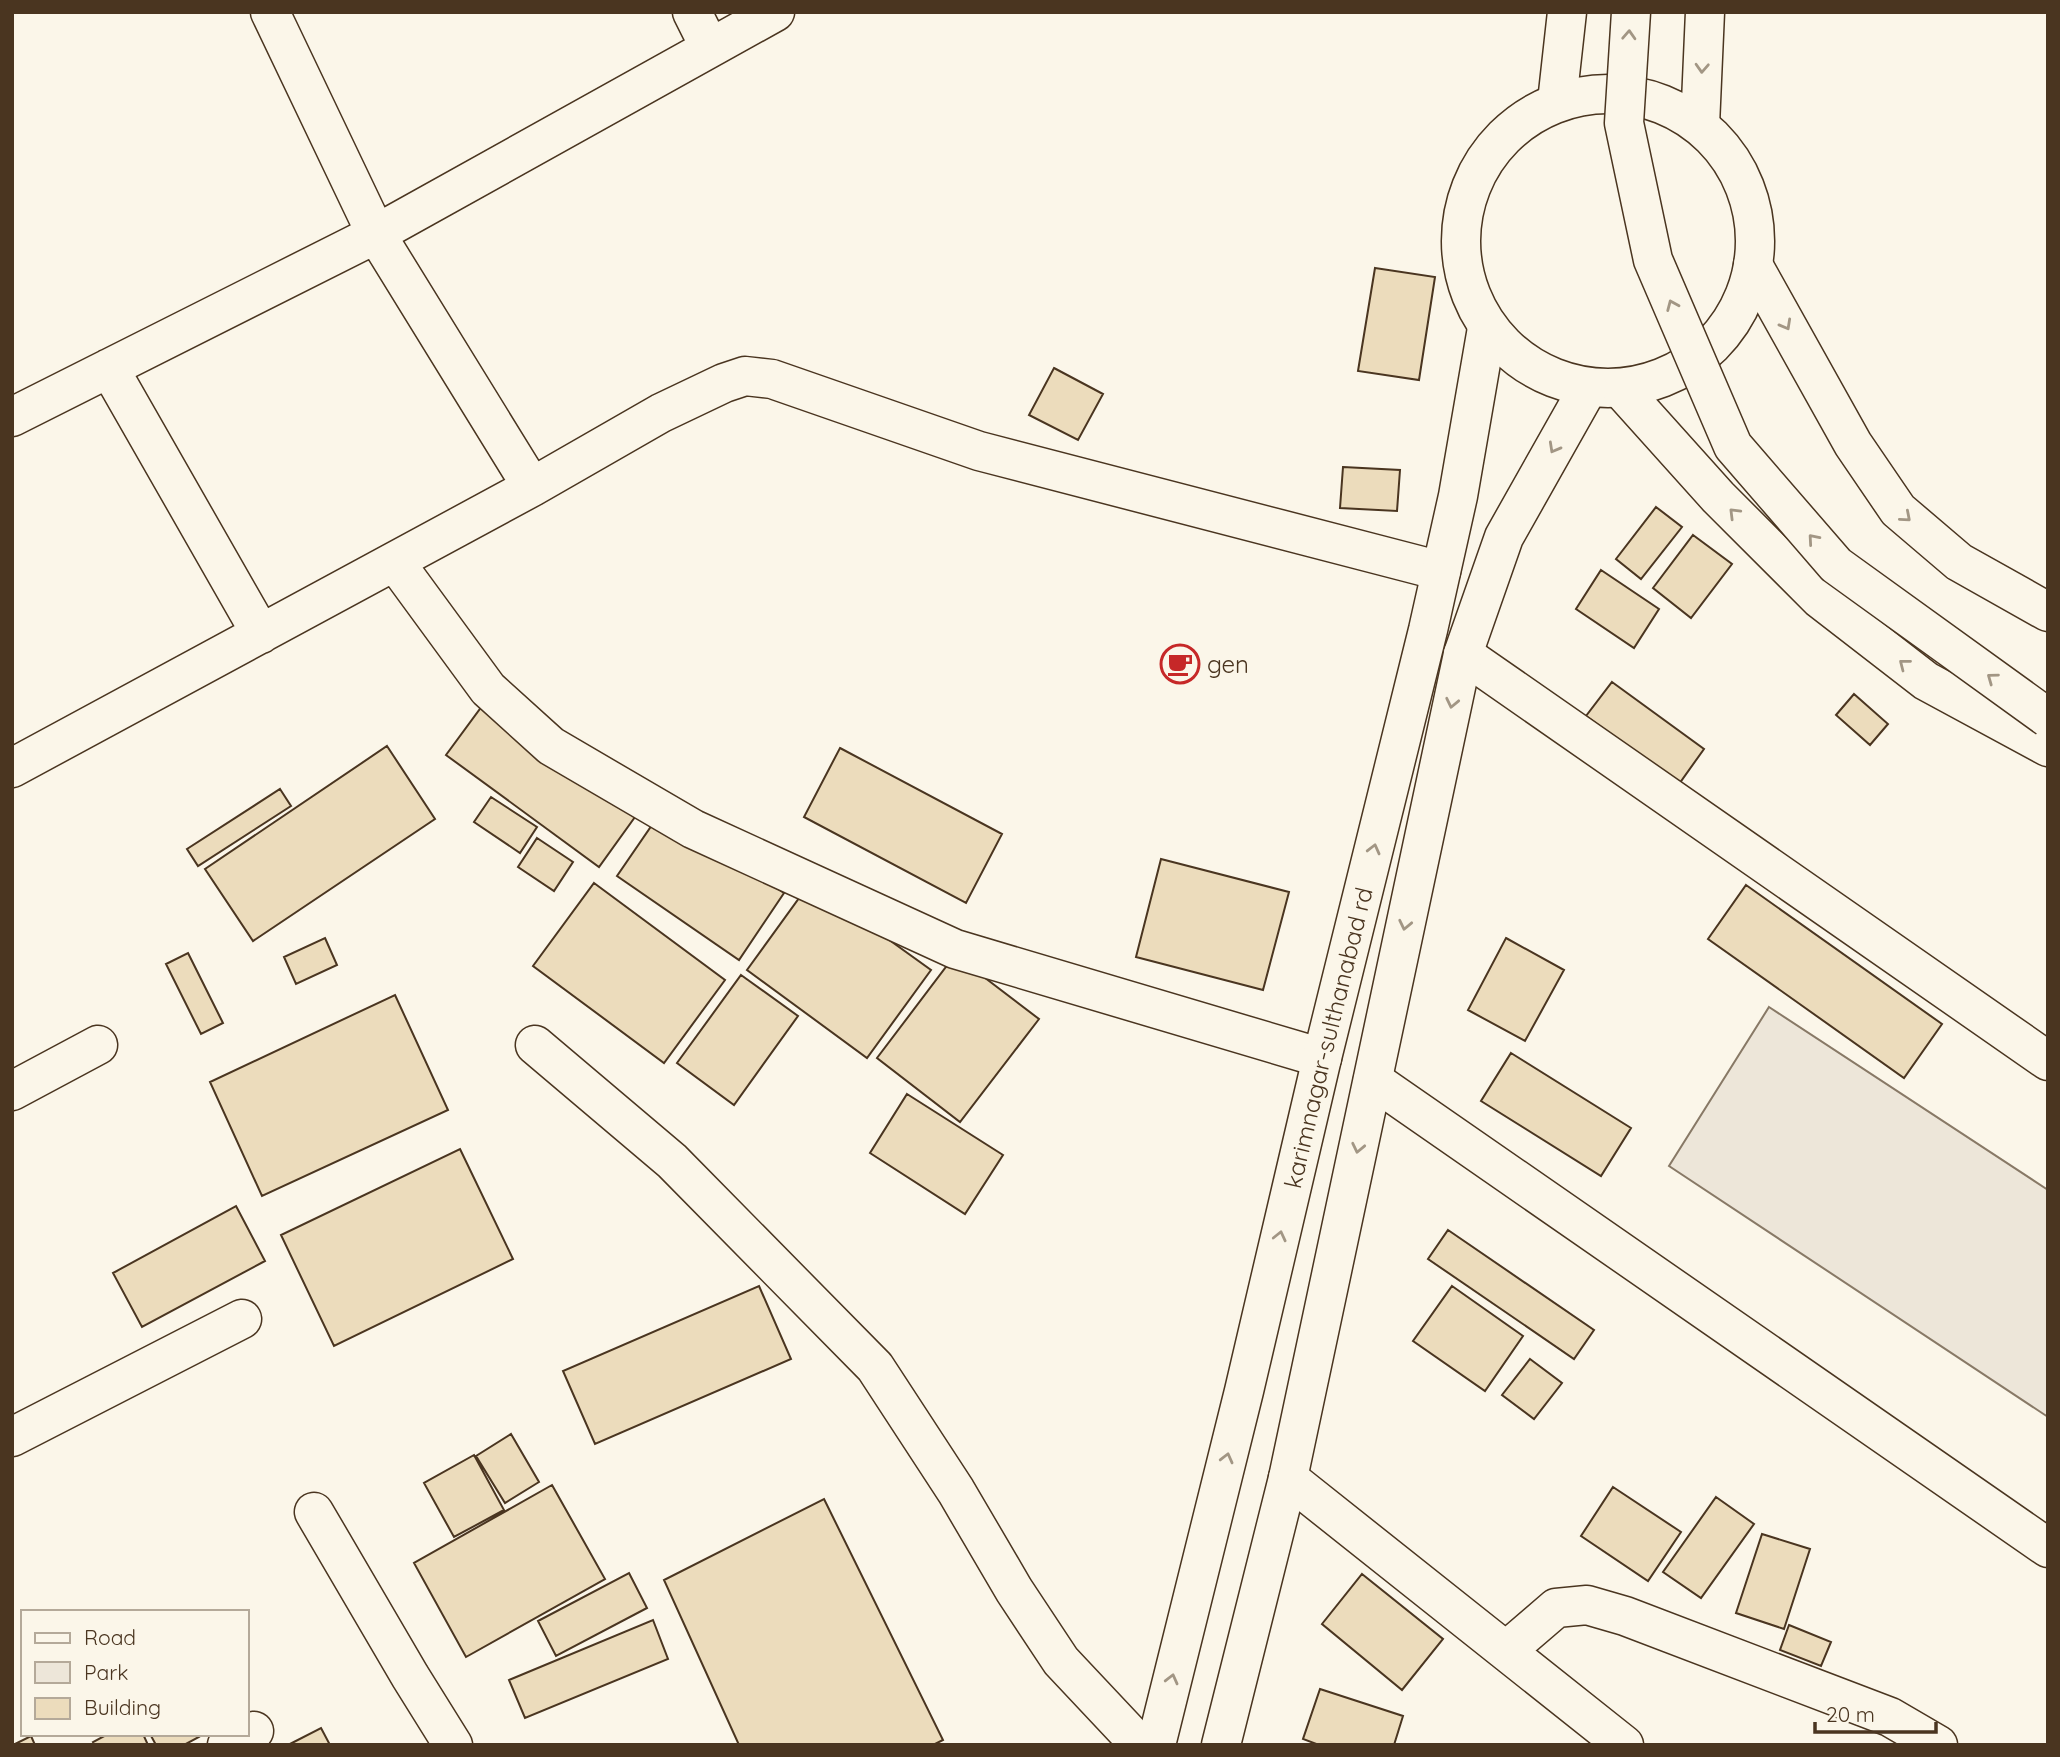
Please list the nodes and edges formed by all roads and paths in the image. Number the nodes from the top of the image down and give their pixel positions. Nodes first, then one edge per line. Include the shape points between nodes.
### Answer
1 (270, 12) edge
2 (692, 12) edge
3 (775, 12) edge
4 (1567, 12) edge
5 (1631, 12) edge
6 (1705, 12) edge
7 (710, 48) junction
8 (1557, 102) junction
9 (1700, 125) junction
10 (376, 234) junction
11 (1753, 265) junction
12 (1488, 328) junction
13 (110, 368) junction
14 (1604, 388) junction
15 (12, 417) edge
16 (532, 487) junction
17 (395, 562) junction
18 (1441, 571) junction
19 (2048, 612) edge
20 (261, 634) junction
21 (1463, 654) junction
22 (2048, 718) edge
23 (2048, 747) edge
24 (12, 768) edge
25 (98, 1045) dead end
26 (535, 1045) dead end
27 (1322, 1058) junction
28 (2048, 1061) edge
29 (1373, 1080) junction
30 (12, 1091) edge
31 (242, 1319) dead end
32 (12, 1437) edge
33 (1287, 1478) junction
34 (314, 1512) dead end
35 (2048, 1548) edge
36 (1506, 1651) junction
37 (453, 1745) edge
38 (1140, 1745) edge
39 (1156, 1745) edge
40 (1221, 1745) edge
41 (1624, 1745) edge
42 (1938, 1745) edge

1 - 10 main road
2 - 7 main road
3 - 7 main road
4 - 8 main road
22 -> 5 main road, bridge via 1836,565 1733,446 1653,260 1624,123
6 -> 9 main road
7 - 10 main road
8 - 9 main road via 1617,93 1674,108
8 - 12 main road via 1530,115 1486,157 1463,213 1463,273 1472,302
9 - 11 main road via 1740,173 1751,202 1756,233
10 - 13 main road
10 - 16 main road
11 - 14 main road via 1734,316 1707,350 1682,369 1652,382
11 -> 19 main road via 1853,444 1898,510 1959,562
12 - 14 main road via 1531,369 1558,381
12 - 18 main road, karimnagar-sulthanabad rd
13 - 15 main road
13 - 20 main road
14 -> 21 main road via 1504,537
23 -> 14 main road via 1926,681 1820,599
16 - 17 main road
16 - 18 main road via 661,413 746,376 772,379 979,452
17 - 20 main road
17 - 27 main road via 488,689 551,747 693,829 955,949
27 -> 18 main road, karimnagar-sulthanabad rd
20 - 24 main road
21 - 28 main road
21 -> 29 main road
25 - 30 main road
26 - 38 main road via 672,1161 875,1367 1062,1661
39 -> 27 main road, karimnagar-sulthanabad rd
29 -> 33 main road
29 - 35 main road
31 - 32 main road
33 - 36 main road
33 - 40 main road
34 - 37 main road
36 - 41 main road
36 - 42 main road via 1556,1608 1587,1605 1890,1717

